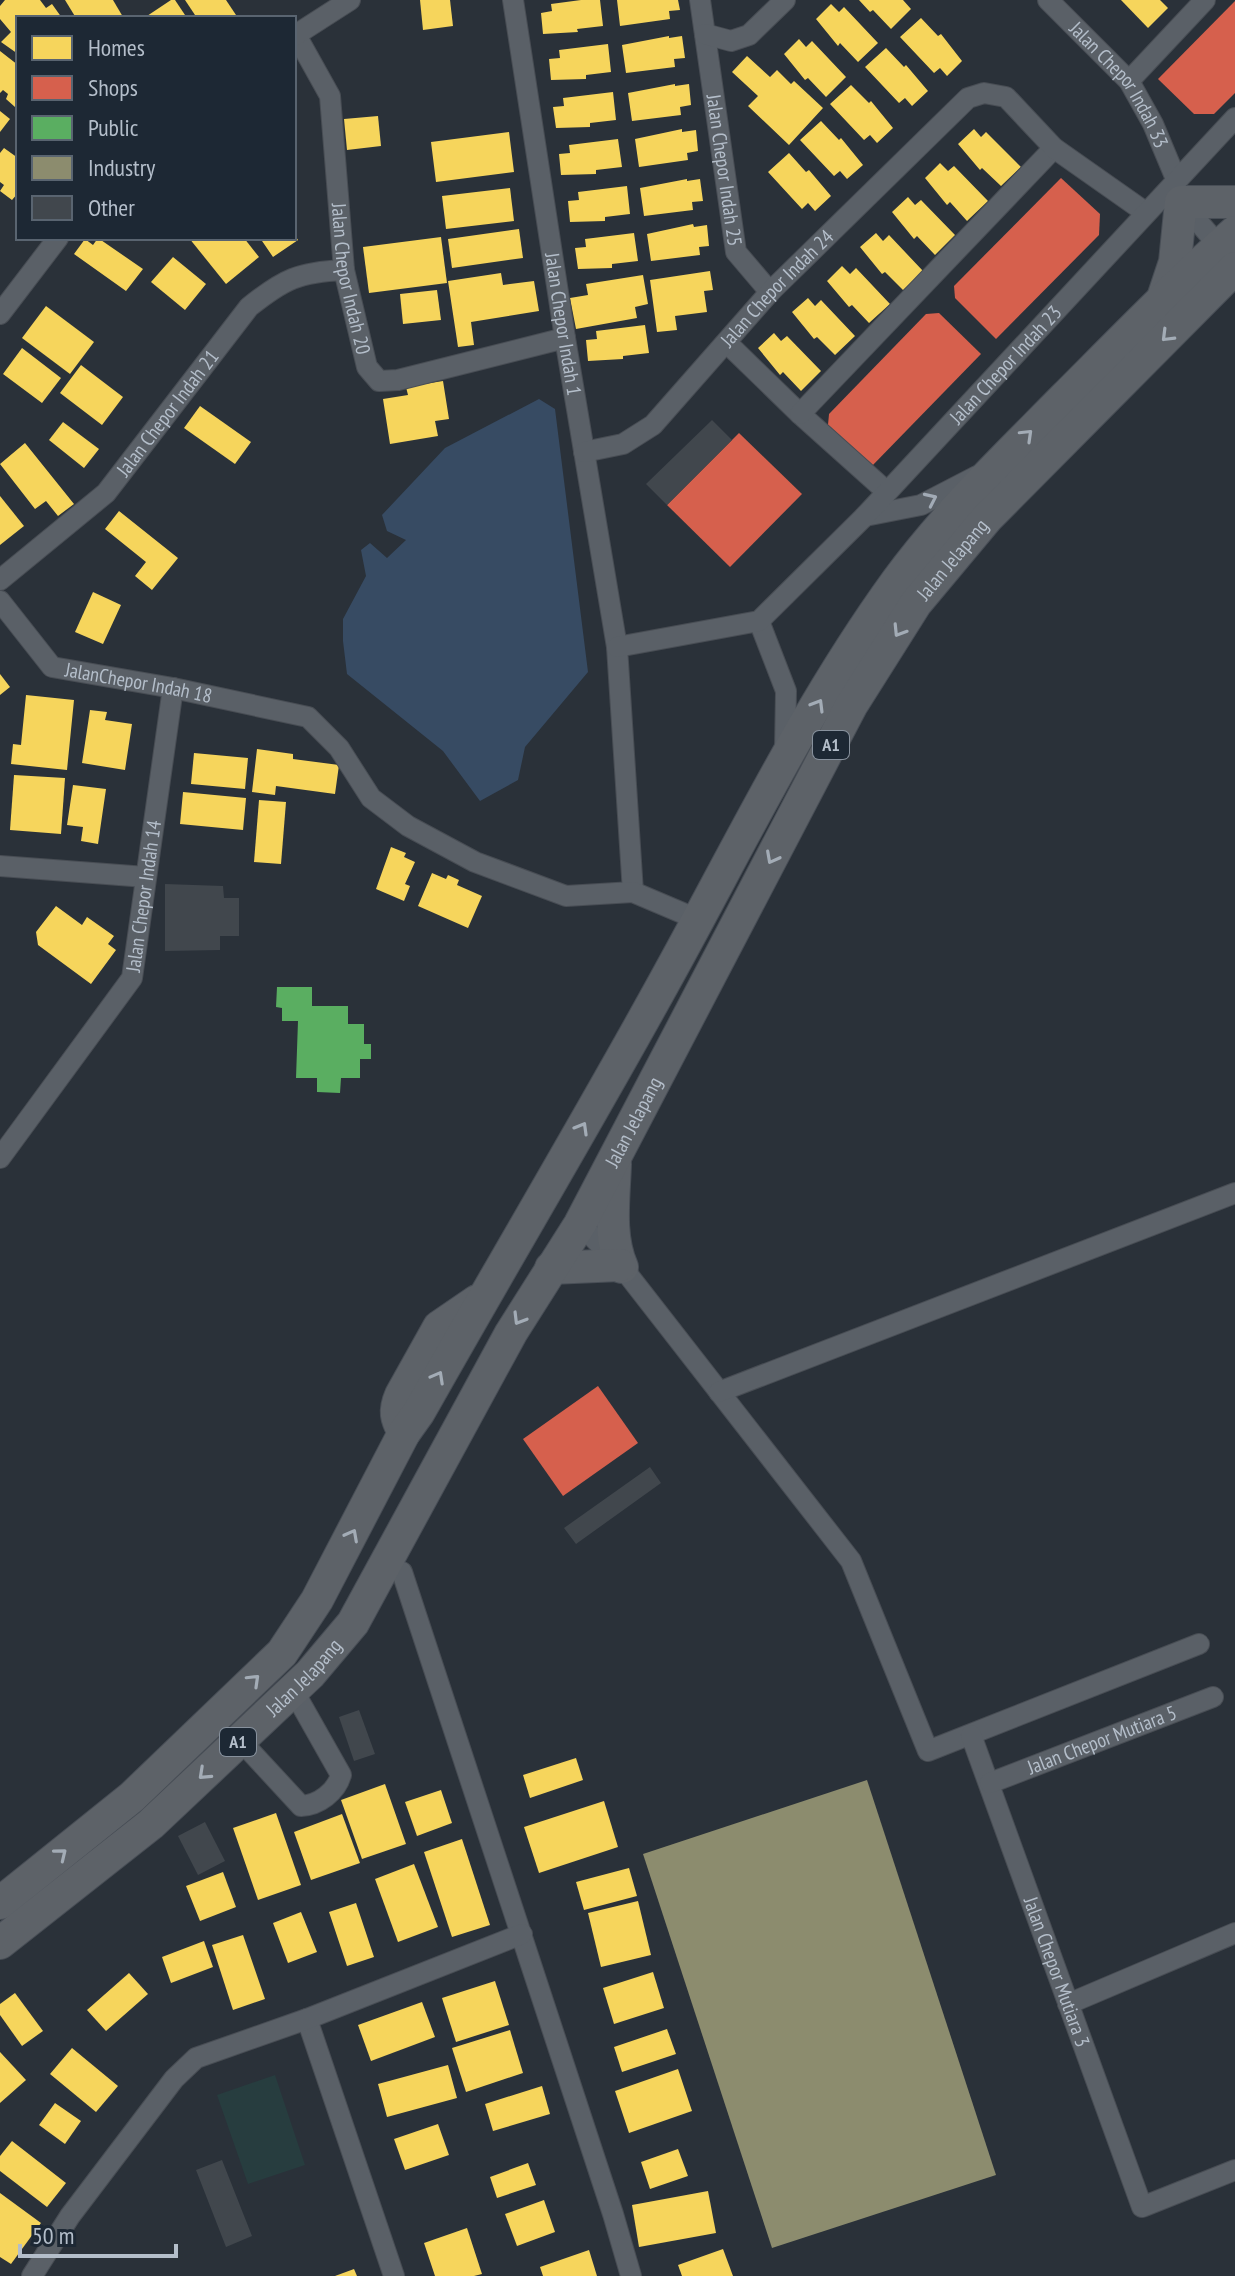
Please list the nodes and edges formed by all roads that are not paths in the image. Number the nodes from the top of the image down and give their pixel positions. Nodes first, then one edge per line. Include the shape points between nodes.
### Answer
1 (350, 0) edge
2 (513, 0) edge
3 (700, 0) edge
4 (785, 0) edge
5 (1205, 0) edge
6 (1054, 2) edge
7 (705, 34) junction
8 (296, 35) edge
9 (296, 38) edge
10 (1129, 81) junction
11 (1235, 118) edge
12 (1054, 148) junction
13 (1175, 190) junction
14 (1235, 202) edge
15 (1145, 212) junction
16 (56, 240) edge
17 (1229, 256) edge
18 (344, 270) junction
19 (770, 292) junction
20 (1164, 295) junction
21 (0, 314) edge
22 (565, 338) junction
23 (727, 343) junction
24 (800, 414) junction
25 (584, 452) junction
26 (992, 469) junction
27 (886, 491) junction
28 (865, 516) junction
29 (0, 580) edge
30 (0, 601) edge
31 (759, 621) junction
32 (617, 647) junction
33 (173, 688) junction
34 (785, 758) junction
35 (0, 866) edge
36 (146, 877) junction
37 (633, 892) junction
38 (699, 920) junction
39 (616, 1157) junction
40 (0, 1158) edge
41 (563, 1160) junction
42 (1235, 1193) edge
43 (580, 1224) junction
44 (510, 1251) junction
45 (621, 1266) junction
46 (551, 1268) junction
47 (719, 1392) junction
48 (387, 1470) junction
49 (422, 1495) junction
50 (402, 1572) junction
51 (353, 1623) junction
52 (1199, 1644) dead end
53 (293, 1690) junction
54 (1213, 1697) dead end
55 (971, 1735) junction
56 (240, 1740) junction
57 (990, 1783) junction
58 (0, 1903) edge
59 (1235, 1933) edge
60 (522, 1934) junction
61 (0, 1943) edge
62 (1068, 2004) junction
63 (307, 2019) junction
64 (1235, 2170) edge
65 (32, 2276) edge
66 (394, 2276) edge
67 (631, 2276) edge

1 - 8 street
2 - 22 street, Jalan Chepor Indah 1
3 - 7 street, Jalan Chepor Indah 25
4 - 7 street via 749,35 731,41
5 - 10 street
6 - 10 street, Jalan Chepor Indah 33
7 - 19 street, Jalan Chepor Indah 25 via 736,252
9 - 18 street, Jalan Chepor Indah 20 via 330,96
10 - 13 street, Jalan Chepor Indah 33 via 1153,124
11 - 13 street, Jalan Chepor Indah 23
12 - 15 street
12 - 19 street, Jalan Chepor Indah 24 via 1006,97 984,93 960,104
12 - 24 street
13 - 14 main road
13 - 15 street, Jalan Chepor Indah 23
13 - 17 street, Jalan Chepor Indah 33
13 - 20 main road via 1175,262
15 - 27 street, Jalan Chepor Indah 23
16 - 21 street
17 - 20 main road, Jalan Jelapang / A1
17 -> 39 main road, Jalan Jelapang / A1 via 987,518 916,603 851,706
18 - 22 street, Jalan Chepor Indah 20 via 367,367 379,381
18 - 29 street, Jalan Chepor Indah 21 via 309,272 276,285 249,307 106,493
19 - 23 street, Jalan Chepor Indah 24
26 -> 20 main road, Jalan Jelapang / A1
22 - 25 street, Jalan Chepor Indah 1
23 - 24 street
23 - 25 street, Jalan Chepor Indah 24 via 653,425 623,444
24 - 27 street
25 - 32 street, Jalan Chepor Indah 1
28 -> 26 street via 921,505
34 -> 26 main road, Jalan Jelapang / A1 via 897,581
27 - 28 street, Jalan Chepor Indah 23
28 - 31 street, Jalan Chepor Indah 23
30 - 33 street, JalanChepor Indah 18 via 52,667
31 - 32 street
31 - 34 street via 786,691
32 - 37 street, Jalan Chepor Indah 1
33 - 36 street, Jalan Chepor Indah 14
33 - 37 street, JalanChepor Indah 18 via 308,717 339,748 371,798 475,862 566,896
34 - 38 main road, Jalan Jelapang / A1
35 - 36 street
36 - 40 street, Jalan Chepor Indah 14 via 132,978
37 - 38 street
41 -> 38 main road, Jalan Jelapang / A1
39 - 43 main road, Jalan Jelapang / A1
39 - 45 main road via 613,1221
41 - 43 main road via 562,1196
41 - 44 main road, Jalan Jelapang / A1
42 - 47 street
43 - 44 main road
43 - 45 street
43 - 46 main road, Jalan Jelapang / A1
48 -> 44 main road, Jalan Jelapang / A1 via 404,1433 395,1407 439,1327 485,1295
45 - 46 main road
45 - 47 street
46 -> 49 main road, Jalan Jelapang / A1
47 - 55 street via 851,1561 928,1751
48 - 49 main road via 410,1472
58 -> 48 main road, Jalan Jelapang / A1 via 132,1797 282,1653
49 - 50 main road via 427,1522
49 - 51 main road, Jalan Jelapang / A1
50 - 51 main road
50 - 60 street
51 - 53 main road, Jalan Jelapang / A1
52 - 55 street
53 - 56 main road, Jalan Jelapang / A1
53 - 56 street via 341,1775 338,1786 314,1805 301,1806
54 - 57 street, Jalan Chepor Mutiara 5
55 - 57 street, Jalan Chepor Mutiara 3
56 -> 61 main road, Jalan Jelapang / A1 via 151,1824
57 - 62 street, Jalan Chepor Mutiara 3
59 - 62 street
60 - 63 street
60 - 67 street
62 - 64 street, Jalan Chepor Mutiara 3 via 1142,2207
63 - 65 street via 196,2058 174,2079 70,2216
63 - 66 street

